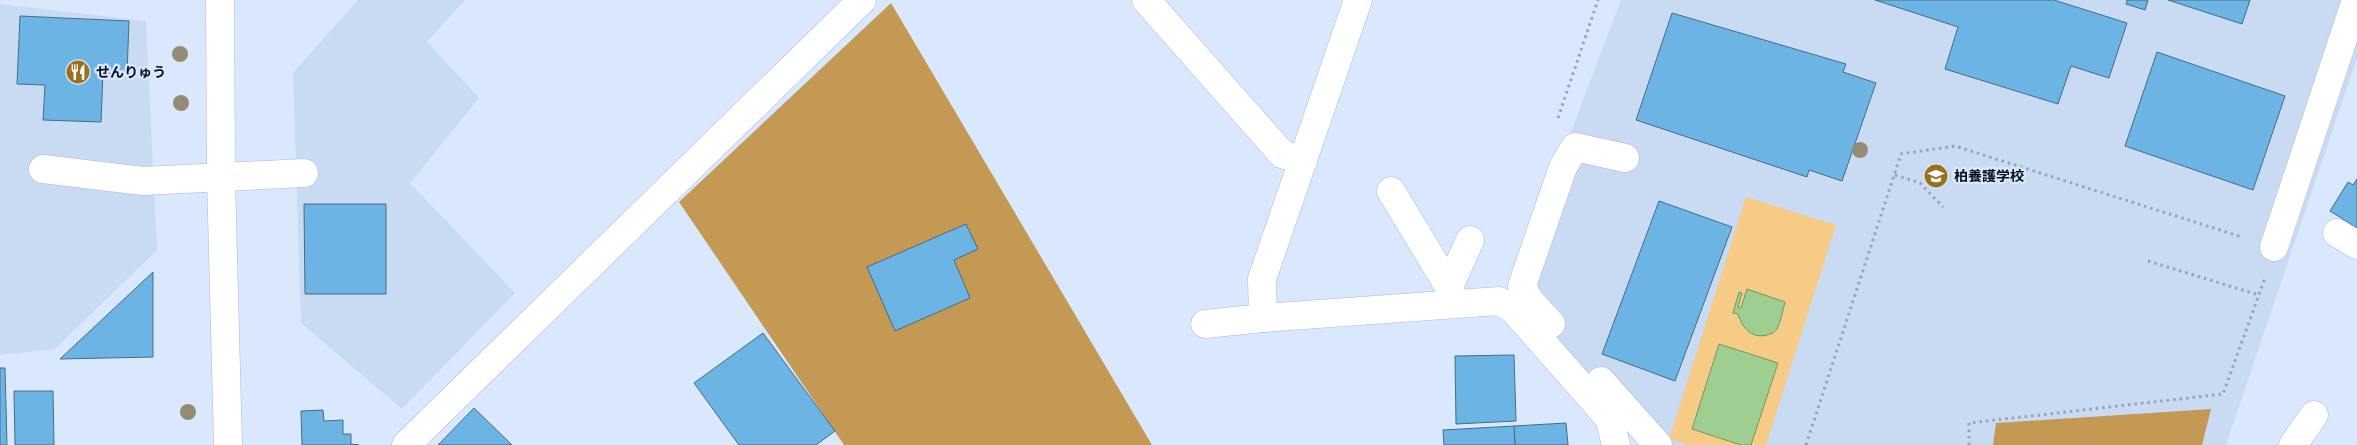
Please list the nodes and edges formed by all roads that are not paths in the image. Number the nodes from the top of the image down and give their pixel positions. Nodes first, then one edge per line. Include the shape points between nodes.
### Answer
1 (220, 0) edge
2 (862, 0) edge
3 (1146, 0) edge
4 (1358, 0) edge
5 (2356, 0) edge
6 (1625, 158) dead end
7 (1303, 161) junction
8 (43, 169) dead end
9 (304, 173) dead end
10 (221, 178) junction
11 (1391, 191) dead end
12 (1470, 240) dead end
13 (2274, 247) road end
14 (1451, 295) junction
15 (1263, 318) junction
16 (1205, 324) dead end
17 (2314, 415) dead end
18 (228, 445) edge
19 (406, 445) edge
20 (1616, 445) edge
21 (1658, 445) edge
22 (2293, 445) edge

1 - 10 street
2 - 19 street via 555,306
3 - 7 street via 1282,154
4 - 7 street
5 - 13 street
6 - 21 street via 1575,148 1563,167 1522,286 1529,300
7 - 15 street via 1262,279
8 - 10 street via 143,181
9 - 10 street
10 - 18 street
11 - 14 street
12 - 14 street
14 - 15 street
14 - 20 street via 1498,301 1513,309 1609,418
15 - 16 street
17 - 22 street

